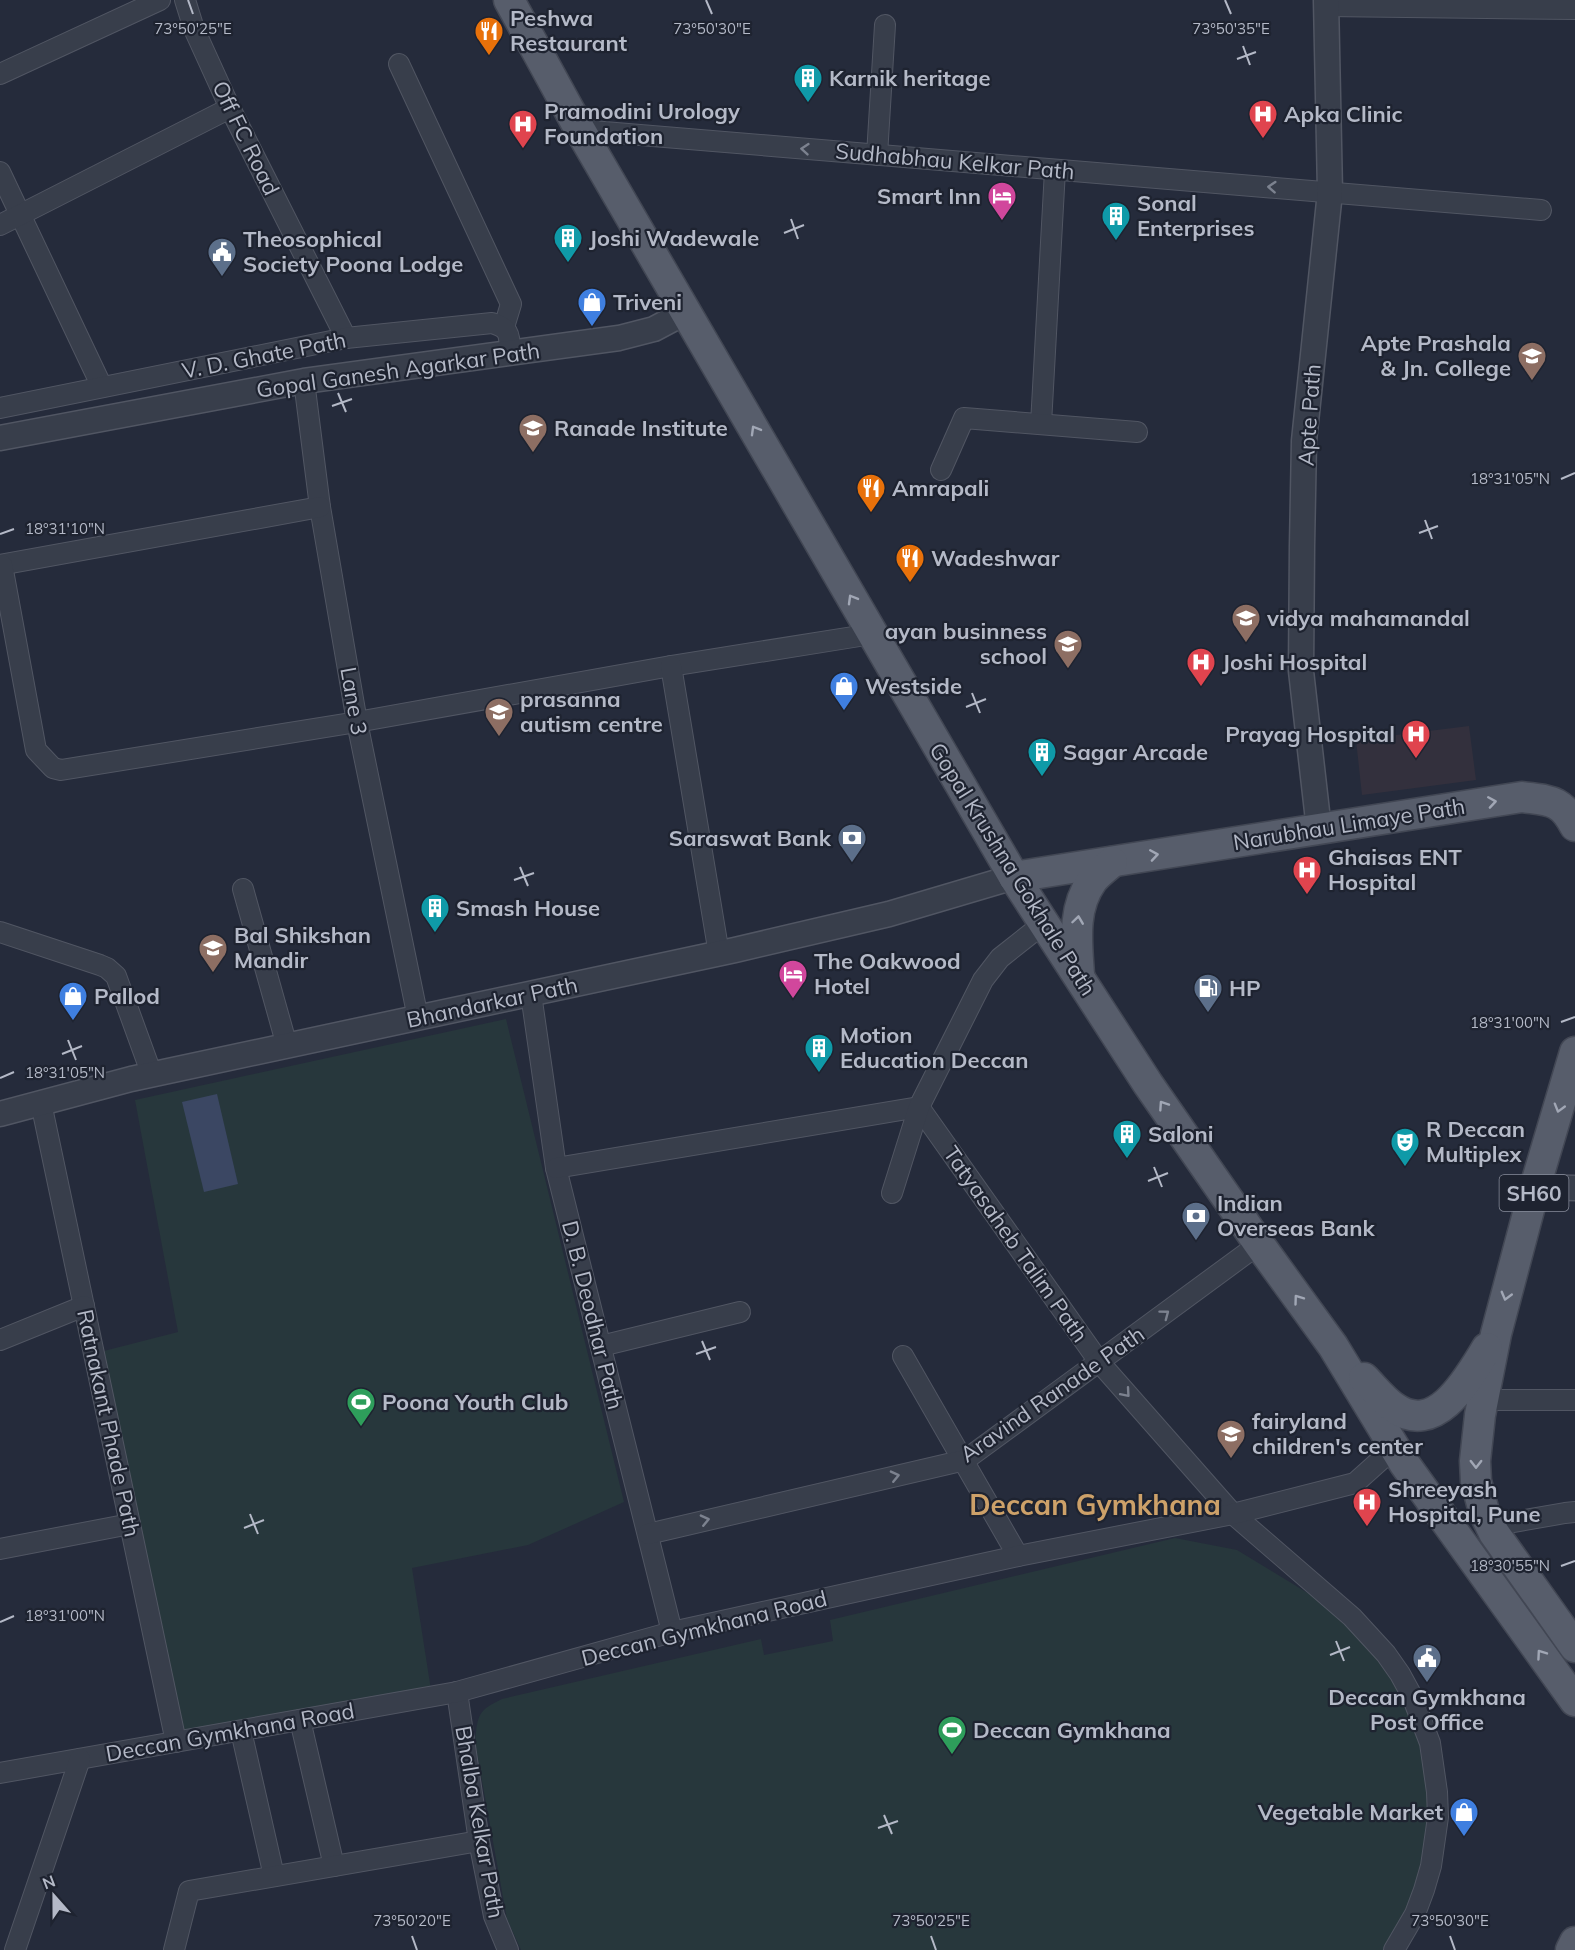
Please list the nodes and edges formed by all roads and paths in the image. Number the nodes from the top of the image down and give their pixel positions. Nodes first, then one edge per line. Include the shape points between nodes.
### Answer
1 (160, 0) edge
2 (185, 0) edge
3 (509, 0) edge
4 (1326, 3) edge
5 (1575, 9) edge
6 (885, 25) dead end
7 (399, 64) dead end
8 (0, 74) edge
9 (230, 108) junction
10 (580, 130) junction
11 (877, 155) junction
12 (1054, 170) junction
13 (0, 172) edge
14 (1330, 192) junction
15 (1541, 210) dead end
16 (20, 216) junction
17 (0, 225) edge
18 (686, 312) junction
19 (504, 327) junction
20 (346, 338) junction
21 (510, 353) junction
22 (304, 381) junction
23 (102, 387) junction
24 (0, 408) edge
25 (1041, 424) junction
26 (1137, 432) dead end
27 (0, 438) edge
28 (941, 471) dead end
29 (320, 507) junction
30 (1, 565) edge
31 (873, 634) junction
32 (671, 666) junction
33 (357, 722) junction
34 (1575, 826) edge
35 (1319, 829) junction
36 (1112, 862) junction
37 (243, 889) dead end
38 (1029, 901) junction
39 (0, 932) edge
40 (719, 954) junction
41 (1079, 978) junction
42 (531, 994) junction
43 (418, 1018) junction
44 (287, 1046) junction
45 (1575, 1052) edge
46 (152, 1075) junction
47 (41, 1103) junction
48 (919, 1107) junction
49 (0, 1114) edge
50 (556, 1168) junction
51 (1535, 1187) junction
52 (1575, 1188) edge
53 (892, 1192) dead end
54 (1258, 1244) junction
55 (84, 1306) junction
56 (740, 1312) dead end
57 (1496, 1334) junction
58 (0, 1341) edge
59 (601, 1346) junction
60 (1333, 1346) junction
61 (903, 1356) dead end
62 (1100, 1363) junction
63 (1575, 1400) edge
64 (1482, 1407) junction
65 (1394, 1448) junction
66 (965, 1460) junction
67 (1575, 1512) edge
68 (1233, 1514) junction
69 (1487, 1519) junction
70 (130, 1524) junction
71 (648, 1534) junction
72 (0, 1549) edge
73 (1018, 1556) junction
74 (672, 1632) junction
75 (1575, 1647) edge
76 (457, 1692) junction
77 (1575, 1701) edge
78 (300, 1720) junction
79 (241, 1731) junction
80 (176, 1742) junction
81 (80, 1759) junction
82 (1, 1769) edge
83 (479, 1841) junction
84 (334, 1866) junction
85 (274, 1876) junction
86 (1575, 1942) edge
87 (11, 1944) edge
88 (174, 1950) edge
89 (508, 1950) edge
90 (1394, 1950) edge
91 (1571, 1950) edge

1 - 8 street
2 - 9 street, Off FC Road
3 - 10 main road, Gopal Krushna Gokhale Path
4 - 5 street
4 - 14 street, Apte Path
6 - 11 street
7 - 19 street via 511,304
9 - 16 street
9 - 20 street, Off FC Road
11 -> 10 street, Sudhabhau Kelkar Path
10 - 18 main road, Gopal Krushna Gokhale Path
11 - 12 street, Sudhabhau Kelkar Path
14 -> 12 street, Sudhabhau Kelkar Path
12 - 25 street
13 - 16 street
14 - 15 street, Sudhabhau Kelkar Path
14 - 35 street, Apte Path via 1304,441 1302,546 1301,671
16 - 17 street
16 - 23 street
18 - 21 street, Gopal Ganesh Agarkar Path via 654,329 619,338
31 -> 18 main road, Gopal Krushna Gokhale Path
19 - 20 street, V. D. Ghate Path via 492,323
19 - 21 street
20 - 23 street, V. D. Ghate Path
21 - 22 street, Gopal Ganesh Agarkar Path
22 - 27 street, Gopal Ganesh Agarkar Path
22 - 29 street, Lane 3
23 - 24 street, V. D. Ghate Path
25 - 26 street
25 - 28 street via 964,418
29 - 30 street
29 - 33 street, Lane 3
30 - 33 street via 36,750 53,768 61,770
31 - 32 street
31 - 38 main road, Gopal Krushna Gokhale Path
32 - 33 street
32 - 40 street
33 - 43 street, Lane 3
35 -> 34 main road, Narubhau Limaye Path via 1522,797 1551,801 1566,810
36 -> 35 main road, Narubhau Limaye Path
36 - 38 main road, Narubhau Limaye Path
41 -> 36 main road via 1076,932 1080,902 1093,880
37 - 44 street
38 - 40 street, Bhandarkar Path via 983,886 889,914
38 - 41 main road, Gopal Krushna Gokhale Path
38 - 48 street via 1000,958 983,980
39 - 46 street via 112,972
40 - 42 street, Bhandarkar Path
54 -> 41 main road, Gopal Krushna Gokhale Path
42 - 43 street, Bhandarkar Path
42 - 50 street, D. B. Deodhar Path
43 - 44 street, Bhandarkar Path
44 - 46 street, Bhandarkar Path
45 -> 51 main road, SH60
46 - 47 street, Bhandarkar Path
47 - 49 street, Bhandarkar Path
47 - 55 street, Ratnakant Phade Path
48 - 50 street
48 - 53 street
48 - 62 street, Tatyasaheb Talim Path
50 - 59 street, D. B. Deodhar Path
51 - 52 street
51 -> 57 main road, SH60
60 -> 54 main road, Gopal Krushna Gokhale Path
62 -> 54 street, Aravind Ranade Path
55 - 58 street
55 - 70 street, Ratnakant Phade Path
56 - 59 street
57 - 60 main road via 1452,1399 1419,1416 1395,1408
57 - 64 main road, SH60
59 - 71 street, D. B. Deodhar Path
60 - 65 main road, Gopal Krushna Gokhale Path
61 - 66 street
62 - 66 street, Aravind Ranade Path
62 -> 68 street, Tatyasaheb Talim Path
63 - 64 street
64 -> 69 main road, SH60 via 1475,1461 1476,1481
65 - 68 street, Deccan Gymkhana Road via 1355,1483
77 -> 65 main road, Gopal Krushna Gokhale Path
71 -> 66 street, Aravind Ranade Path
66 - 73 street
67 - 69 street
68 - 73 street, Deccan Gymkhana Road
68 - 90 street, Tatyasaheb Talim Path via 1370,1635 1400,1674 1422,1719 1436,1784 1436,1842 1415,1914
69 - 75 main road, SH60
70 - 72 street
70 - 80 street, Ratnakant Phade Path
71 - 74 street, D. B. Deodhar Path
73 - 74 street, Deccan Gymkhana Road
74 - 76 street, Deccan Gymkhana Road
76 - 78 street, Deccan Gymkhana Road
76 - 83 street, Bhalba Kelkar Path
78 - 79 street, Deccan Gymkhana Road
78 - 84 street
79 - 80 street, Deccan Gymkhana Road
79 - 85 street
80 - 81 street, Deccan Gymkhana Road
81 - 82 street, Deccan Gymkhana Road
81 - 87 street
83 - 84 street
83 - 89 street, Bhalba Kelkar Path via 494,1916
84 - 85 street
85 - 88 street via 189,1891
86 - 91 main road

